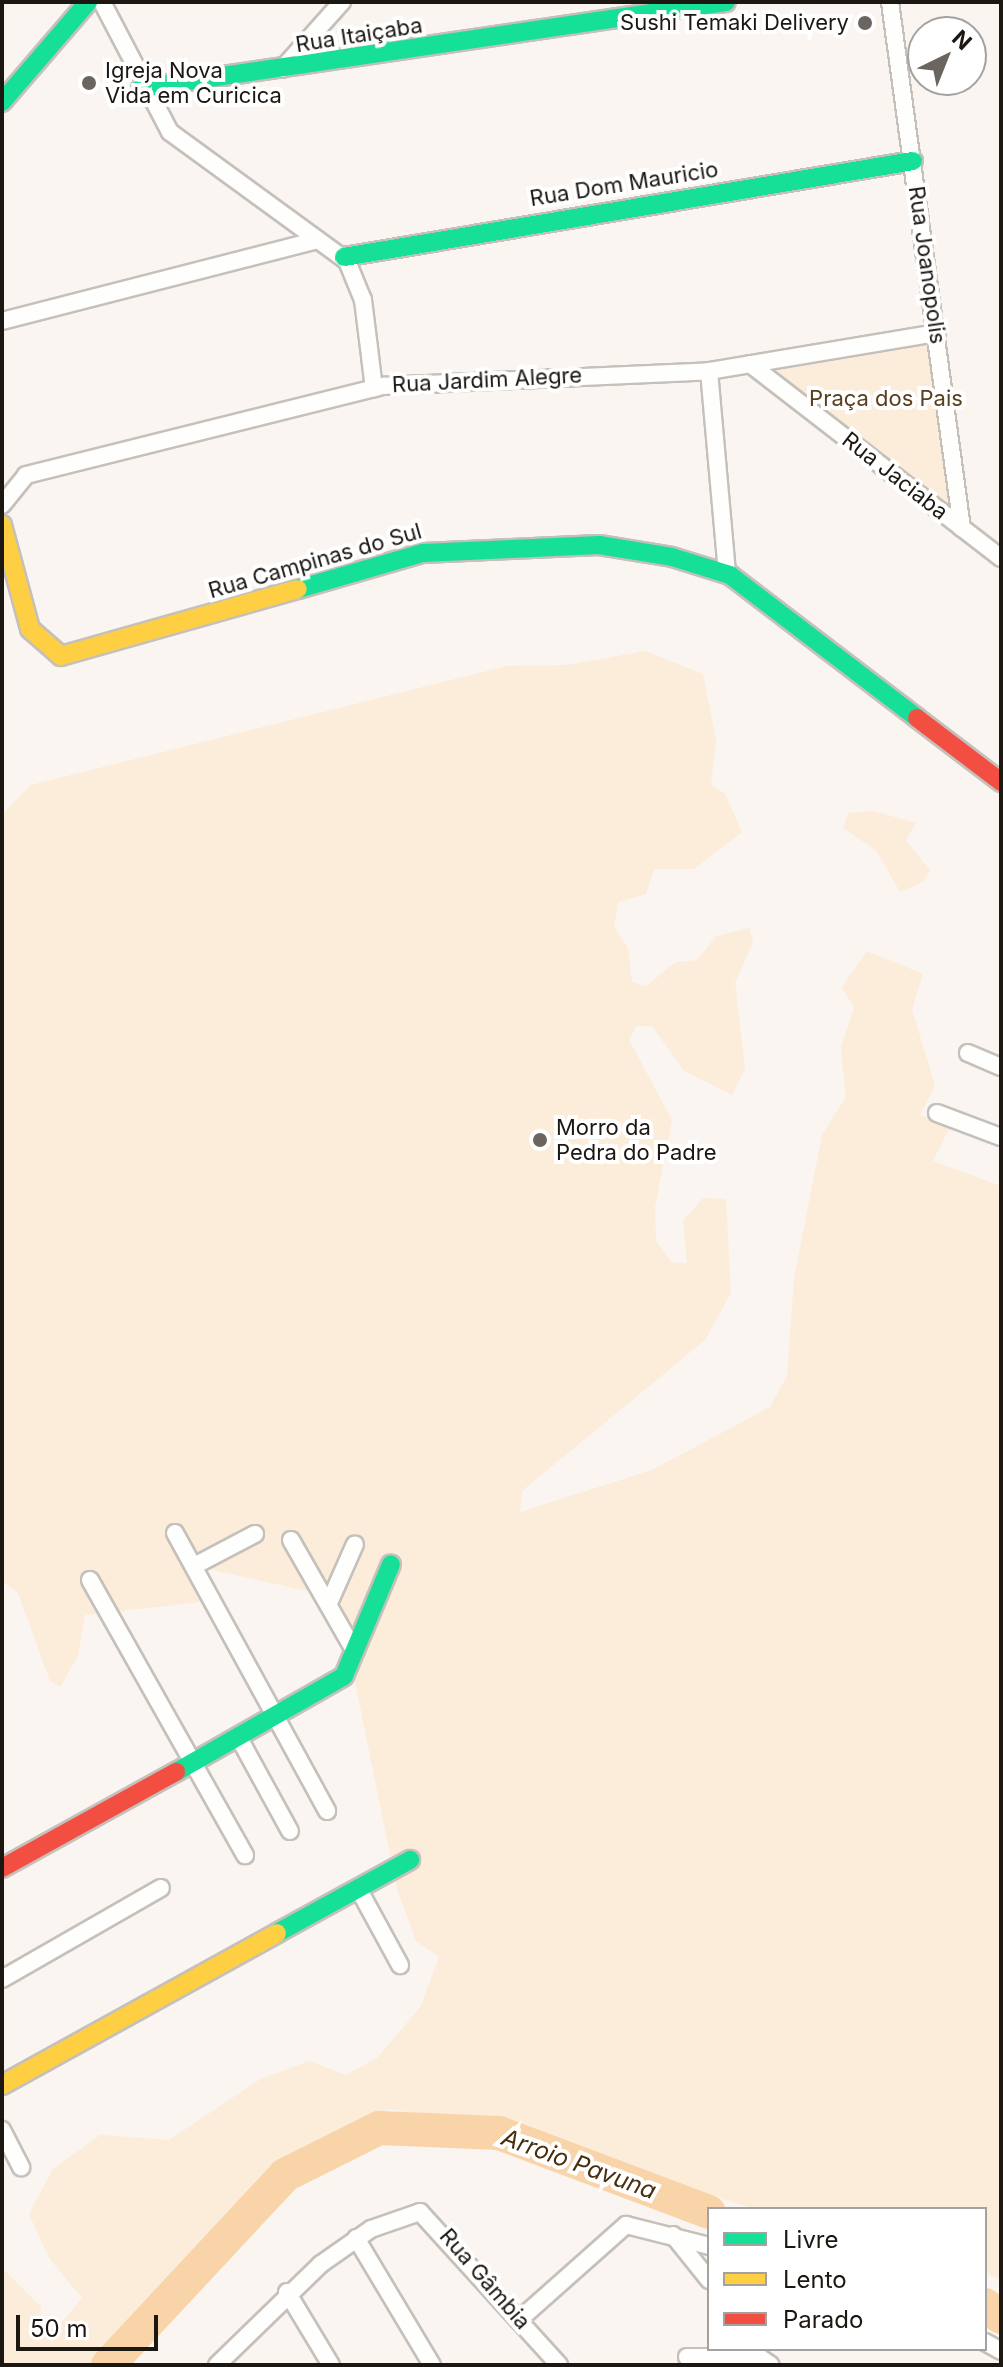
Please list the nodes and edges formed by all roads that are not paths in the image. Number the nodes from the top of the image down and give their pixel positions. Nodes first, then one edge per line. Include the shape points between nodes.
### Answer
1 (88, 2) edge
2 (102, 2) edge
3 (342, 2) edge
4 (726, 2) edge
5 (890, 2) edge
6 (280, 71) junction
7 (141, 88) junction
8 (2, 102) edge
9 (913, 161) junction
10 (317, 240) junction
11 (344, 257) junction
12 (2, 321) edge
13 (937, 333) junction
14 (750, 364) junction
15 (709, 371) junction
16 (374, 388) junction
17 (3, 500) edge
18 (2, 525) edge
19 (962, 528) junction
20 (1001, 558) edge
21 (727, 573) junction
22 (1001, 782) edge
23 (968, 1053) dead end
24 (1001, 1067) edge
25 (937, 1113) dead end
26 (1001, 1137) edge
27 (175, 1533) dead end
28 (255, 1534) dead end
29 (291, 1540) dead end
30 (355, 1544) dead end
31 (391, 1564) dead end
32 (194, 1566) junction
33 (90, 1580) dead end
34 (329, 1603) junction
35 (354, 1650) junction
36 (277, 1717) junction
37 (239, 1738) junction
38 (193, 1763) junction
39 (327, 1811) dead end
40 (290, 1831) dead end
41 (245, 1855) dead end
42 (410, 1860) dead end
43 (2, 1868) edge
44 (161, 1888) dead end
45 (358, 1888) junction
46 (400, 1965) dead end
47 (2, 1979) edge
48 (2, 2085) edge
49 (2, 2130) edge
50 (21, 2167) dead end
51 (673, 2235) junction
52 (356, 2238) junction
53 (707, 2245) edge
54 (707, 2278) edge
55 (287, 2292) junction
56 (520, 2319) junction
57 (687, 2357) dead end
58 (761, 2357) edge
59 (220, 2364) edge
60 (331, 2365) edge
61 (432, 2365) edge
62 (559, 2365) edge

1 - 8 street
2 - 7 street
3 - 6 street
4 - 6 street, Rua Itaiçaba
5 - 9 street, Rua Joanopolis
6 - 7 street, Rua Itaiçaba
7 - 10 street via 188,148
9 - 11 street, Rua Dom Mauricio
9 - 13 street, Rua Joanopolis
10 - 11 street
10 - 12 street
11 - 16 street via 363,300
13 - 14 street, Rua Jardim Alegre
13 - 19 street, Rua Joanopolis
14 - 15 street, Rua Jardim Alegre
14 - 19 street, Rua Jaciaba
15 - 16 street, Rua Jardim Alegre
15 - 21 street
16 - 17 street, Rua Jardim Alegre via 44,470
18 - 21 street, Rua Campinas do Sul via 30,629 38,643 61,656 459,548 618,546
19 - 20 street, Rua Jaciaba
21 - 22 street, Rua Campinas do Sul
23 - 24 street
25 - 26 street
27 - 32 street
28 - 32 street
29 - 34 street
30 - 34 street
31 - 35 street
32 - 36 street
33 - 38 street
34 - 35 street
35 - 36 street via 332,1687
36 - 37 street
36 - 39 street
37 - 38 street
37 - 40 street
38 - 41 street
38 - 43 street
42 - 45 street
44 - 47 street
45 - 46 street
45 - 48 street
49 - 50 street
51 - 53 street
51 - 54 street
51 - 56 street via 640,2224 620,2228
52 - 55 street, Rua Gâmbia
52 - 56 street, Rua Gâmbia via 411,2212 426,2213
52 - 61 street
55 - 59 street, Rua Gâmbia
55 - 60 street
56 - 62 street, Rua Gâmbia
57 - 58 street

